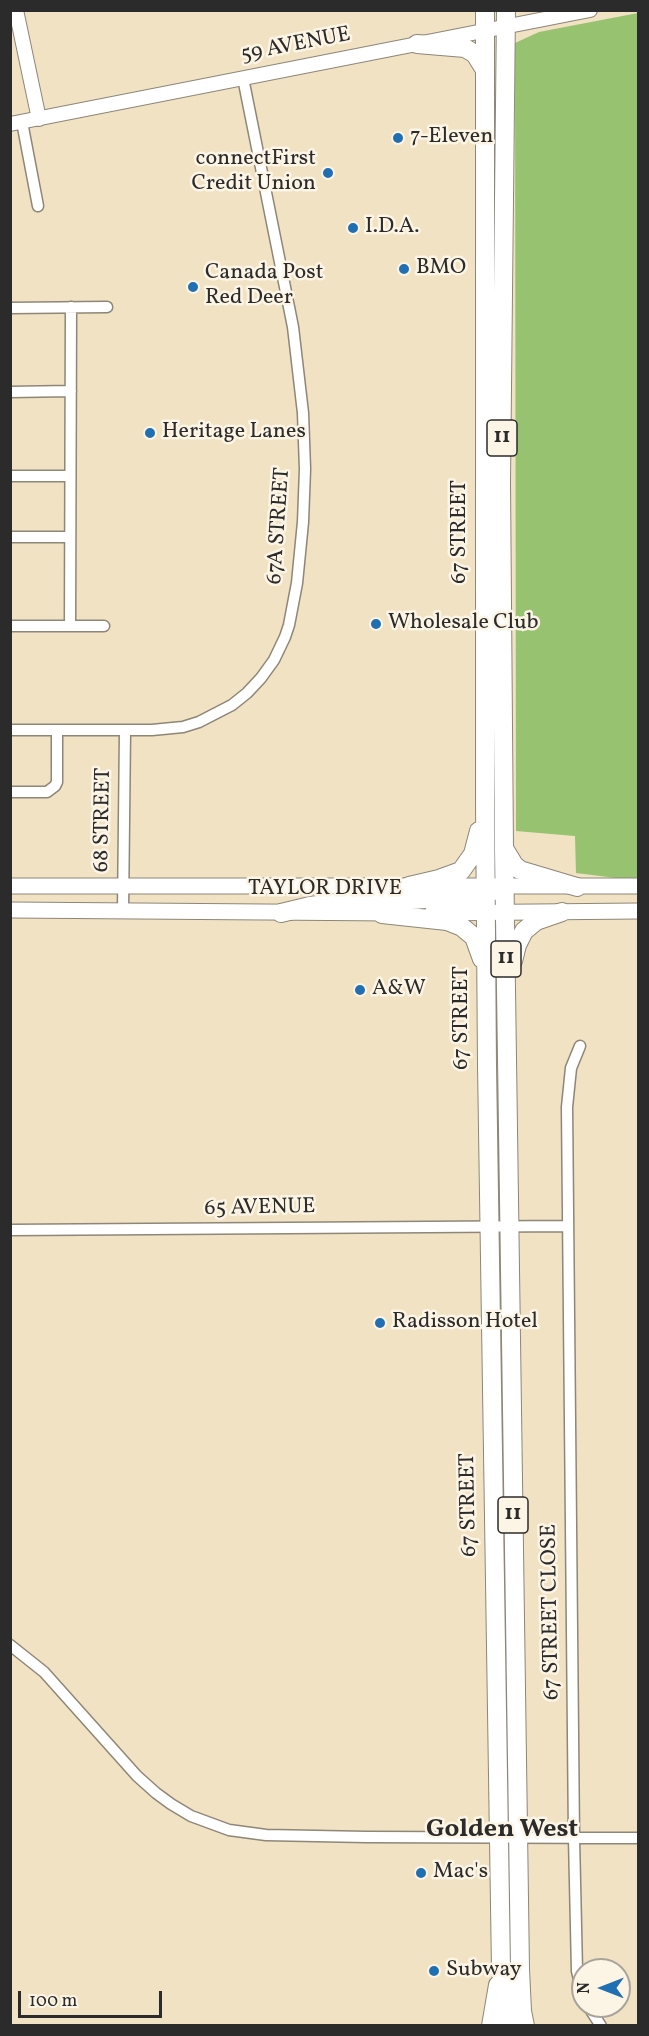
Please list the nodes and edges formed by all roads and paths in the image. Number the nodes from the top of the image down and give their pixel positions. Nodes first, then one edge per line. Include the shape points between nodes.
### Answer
1 (16, 10) edge
2 (485, 10) edge
3 (590, 10) edge
4 (506, 19) edge
5 (484, 31) junction
6 (417, 44) junction
7 (485, 70) junction
8 (243, 78) junction
9 (39, 119) junction
10 (16, 123) edge
11 (38, 206) dead end
12 (71, 307) junction
13 (107, 307) dead end
14 (10, 308) edge
15 (71, 391) junction
16 (10, 392) edge
17 (10, 476) edge
18 (70, 476) junction
19 (10, 537) edge
20 (70, 537) junction
21 (10, 626) edge
22 (70, 626) junction
23 (104, 627) dead end
24 (10, 730) edge
25 (57, 730) junction
26 (125, 731) junction
27 (10, 792) edge
28 (485, 802) junction
29 (504, 849) junction
30 (10, 886) edge
31 (123, 886) junction
32 (410, 886) junction
33 (505, 886) junction
34 (639, 886) edge
35 (577, 887) junction
36 (486, 898) junction
37 (10, 910) edge
38 (123, 910) junction
39 (639, 911) edge
40 (506, 912) junction
41 (562, 912) junction
42 (281, 913) junction
43 (382, 914) junction
44 (487, 981) junction
45 (507, 1005) junction
46 (580, 1046) dead end
47 (489, 1226) junction
48 (510, 1226) junction
49 (567, 1226) junction
50 (10, 1230) edge
51 (10, 1645) edge
52 (499, 1837) junction
53 (518, 1837) junction
54 (574, 1838) junction
55 (639, 1838) edge
56 (577, 1958) edge
57 (501, 1969) junction
58 (491, 2025) edge
59 (508, 2025) edge
60 (525, 2025) edge

1 - 9 street
2 - 5 main road, 67 STREET / 11
3 - 4 street, 59 AVENUE
4 - 5 street, 59 AVENUE
4 - 29 main road, 67 STREET / 11 via 501,469
5 - 6 street, 59 AVENUE
5 - 7 main road, 67 STREET / 11
6 - 7 main road via 465,48 475,54
6 - 8 street, 59 AVENUE
7 - 28 main road, 67 STREET / 11
8 - 9 street, 59 AVENUE
8 - 26 street, 67A STREET via 293,327 300,385 304,496 293,606 274,660 239,700 215,715 183,727
9 - 10 street, 59 AVENUE
10 - 11 street
12 - 13 street
12 - 14 street
12 - 15 street
15 - 16 street
15 - 18 street
17 - 18 street
18 - 20 street
19 - 20 street
20 - 22 street
21 - 22 street
22 - 23 street
24 - 25 street, 67A STREET
25 - 26 street, 67A STREET
25 - 27 street via 55,786 47,792
26 - 31 street, 68 STREET
28 - 32 main road via 473,854 461,871
28 - 36 main road, 67 STREET / 11
29 - 33 main road, 67 STREET / 11
29 - 35 main road via 520,870
30 - 31 main road, TAYLOR DRIVE
31 - 32 main road, TAYLOR DRIVE
31 - 38 street, 68 STREET
32 - 36 main road, TAYLOR DRIVE
33 - 35 main road
33 - 36 main road
33 - 40 main road, 67 STREET / 11
34 - 35 main road
36 - 40 main road, TAYLOR DRIVE
36 - 42 main road via 334,903
36 - 43 main road, TAYLOR DRIVE
36 - 44 main road, 67 STREET / 11
37 - 38 main road, TAYLOR DRIVE
38 - 42 main road, TAYLOR DRIVE
39 - 41 main road, TAYLOR DRIVE
40 - 41 main road, TAYLOR DRIVE
40 - 45 main road, 67 STREET / 11
41 - 45 main road via 536,921 524,931 514,954
42 - 43 main road, TAYLOR DRIVE
43 - 44 main road via 447,921 468,930 479,950
44 - 47 main road, 67 STREET / 11
45 - 48 main road, 67 STREET / 11
46 - 49 street, 67 STREET CLOSE via 568,1085
47 - 48 street, 65 AVENUE
47 - 50 street, 65 AVENUE
47 - 52 main road, 67 STREET / 11
48 - 49 street
48 - 53 main road, 67 STREET / 11
49 - 54 street, 67 STREET CLOSE
51 - 52 street via 44,1672 137,1776 171,1804 213,1825 266,1835
52 - 53 street
52 - 57 main road, 67 STREET / 11
53 - 54 street
53 - 60 main road, 67 STREET / 11 via 520,1991
54 - 55 street
54 - 56 street, 67 STREET CLOSE
57 - 58 main road
57 - 59 main road, 67 STREET / 11

